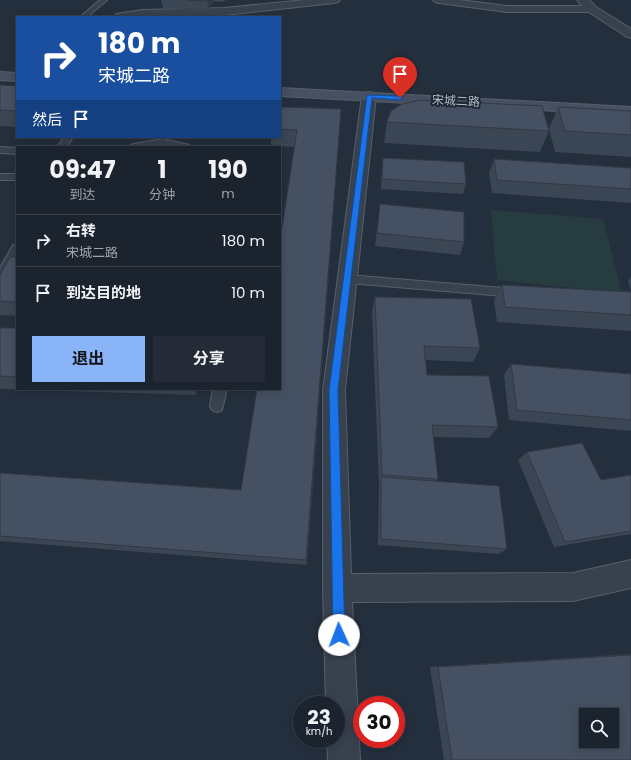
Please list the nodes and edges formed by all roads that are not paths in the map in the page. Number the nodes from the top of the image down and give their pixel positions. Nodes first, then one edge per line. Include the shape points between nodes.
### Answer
1 (104, 0) edge
2 (334, 0) edge
3 (439, 0) edge
4 (583, 0) edge
5 (592, 9) junction
6 (84, 16) edge
7 (124, 16) edge
8 (631, 34) edge
9 (0, 76) edge
10 (16, 77) edge
11 (281, 92) edge
12 (369, 96) junction
13 (631, 111) edge
14 (164, 140) edge
15 (137, 146) edge
16 (183, 146) edge
17 (0, 150) edge
18 (16, 151) edge
19 (0, 177) edge
20 (16, 177) edge
21 (16, 250) edge
22 (0, 278) edge
23 (348, 279) junction
24 (530, 294) edge
25 (220, 390) edge
26 (217, 406) dead end
27 (631, 574) edge
28 (337, 588) junction
29 (344, 760) edge

1 - 6 lane
2 - 7 street via 240,10 161,12
3 - 5 street via 507,9
4 - 5 street
5 - 8 street
9 - 10 main road
11 - 12 main road, 宋城二路
12 - 13 main road, 宋城二路
12 - 23 street
14 - 15 lane
14 - 16 lane
17 - 18 lane
19 - 20 lane
21 - 22 lane
23 - 24 lane
23 - 28 street via 334,390
25 - 26 lane
27 - 28 street via 573,588
28 - 29 street

